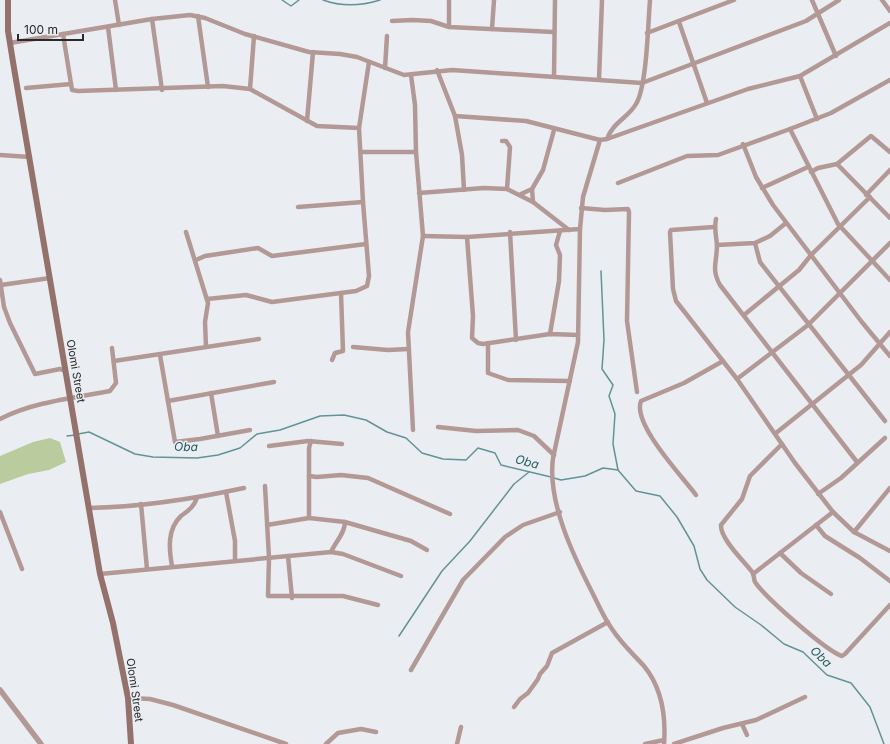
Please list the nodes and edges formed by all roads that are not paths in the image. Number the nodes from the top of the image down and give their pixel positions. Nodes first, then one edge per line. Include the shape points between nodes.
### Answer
1 (115, 0) edge
2 (449, 0) edge
3 (494, 0) edge
4 (554, 0) edge
5 (602, 0) edge
6 (650, 0) edge
7 (734, 0) edge
8 (812, 0) edge
9 (839, 0) edge
10 (882, 0) edge
11 (6, 1) edge
12 (890, 12) edge
13 (817, 15) junction
14 (198, 16) junction
15 (152, 19) junction
16 (392, 21) dead end
17 (679, 22) junction
18 (890, 23) edge
19 (119, 25) junction
20 (108, 27) junction
21 (449, 27) junction
22 (492, 29) junction
23 (553, 32) junction
24 (647, 33) junction
25 (63, 34) junction
26 (254, 36) junction
27 (387, 36) dead end
28 (10, 43) junction
29 (313, 52) junction
30 (836, 56) junction
31 (369, 62) junction
32 (694, 63) junction
33 (385, 68) junction
34 (437, 70) junction
35 (410, 75) junction
36 (800, 76) junction
37 (554, 77) junction
38 (599, 79) junction
39 (890, 80) edge
40 (642, 83) junction
41 (71, 84) junction
42 (208, 87) junction
43 (26, 88) dead end
44 (250, 88) junction
45 (116, 90) junction
46 (162, 90) junction
47 (707, 103) junction
48 (455, 116) junction
49 (817, 119) junction
50 (307, 120) junction
51 (360, 128) junction
52 (790, 129) junction
53 (554, 130) junction
54 (607, 139) junction
55 (600, 140) junction
56 (502, 141) dead end
57 (743, 144) junction
58 (360, 152) junction
59 (416, 152) junction
60 (890, 152) edge
61 (0, 156) edge
62 (30, 157) junction
63 (837, 164) junction
64 (808, 167) junction
65 (890, 170) edge
66 (811, 172) junction
67 (618, 183) dead end
68 (762, 188) junction
69 (507, 189) junction
70 (532, 189) junction
71 (464, 190) junction
72 (419, 194) junction
73 (521, 194) junction
74 (868, 196) junction
75 (363, 202) junction
76 (533, 202) junction
77 (298, 207) dead end
78 (582, 208) junction
79 (890, 218) edge
80 (716, 219) dead end
81 (786, 223) junction
82 (714, 227) junction
83 (840, 227) junction
84 (580, 229) junction
85 (569, 230) junction
86 (560, 231) junction
87 (186, 232) dead end
88 (510, 232) junction
89 (423, 236) junction
90 (467, 237) junction
91 (755, 242) junction
92 (890, 243) edge
93 (366, 244) junction
94 (717, 245) junction
95 (811, 255) junction
96 (196, 260) junction
97 (872, 260) junction
98 (50, 278) junction
99 (890, 280) edge
100 (0, 283) edge
101 (778, 286) junction
102 (840, 292) junction
103 (341, 293) junction
104 (207, 299) junction
105 (4, 307) junction
106 (0, 310) edge
107 (744, 315) junction
108 (808, 325) junction
109 (890, 332) edge
110 (550, 334) junction
111 (578, 335) junction
112 (259, 339) dead end
113 (516, 340) junction
114 (488, 343) junction
115 (879, 344) junction
116 (206, 347) junction
117 (353, 347) dead end
118 (112, 348) dead end
119 (408, 349) junction
120 (772, 352) junction
121 (160, 355) junction
122 (890, 356) edge
123 (332, 360) dead end
124 (114, 361) junction
125 (723, 362) junction
126 (65, 371) junction
127 (848, 375) junction
128 (737, 379) junction
129 (570, 381) junction
130 (274, 382) dead end
131 (637, 392) dead end
132 (211, 393) junction
133 (70, 398) junction
134 (168, 400) junction
135 (812, 404) junction
136 (0, 419) edge
137 (884, 422) dead end
138 (438, 427) dead end
139 (250, 430) dead end
140 (413, 430) dead end
141 (776, 433) junction
142 (218, 436) junction
143 (885, 438) dead end
144 (311, 441) junction
145 (342, 444) dead end
146 (782, 444) junction
147 (269, 446) dead end
148 (554, 455) junction
149 (858, 462) junction
150 (309, 476) junction
151 (265, 486) dead end
152 (244, 488) dead end
153 (889, 491) edge
154 (226, 492) junction
155 (818, 494) junction
156 (696, 495) dead end
157 (197, 498) junction
158 (141, 504) junction
159 (89, 508) junction
160 (0, 512) edge
161 (560, 512) junction
162 (833, 512) junction
163 (450, 514) dead end
164 (309, 518) junction
165 (345, 522) junction
166 (267, 525) junction
167 (816, 525) junction
168 (854, 532) junction
169 (427, 550) dead end
170 (890, 551) edge
171 (331, 552) junction
172 (780, 553) junction
173 (288, 556) junction
174 (269, 558) junction
175 (235, 561) junction
176 (172, 566) junction
177 (22, 569) dead end
178 (147, 569) junction
179 (100, 574) junction
180 (753, 574) junction
181 (401, 576) dead end
182 (890, 581) edge
183 (831, 594) dead end
184 (292, 598) junction
185 (378, 605) dead end
186 (890, 605) edge
187 (608, 622) junction
188 (411, 670) dead end
189 (1, 693) edge
190 (805, 697) dead end
191 (128, 698) junction
192 (514, 707) dead end
193 (742, 724) junction
194 (461, 727) dead end
195 (376, 732) dead end
196 (747, 735) dead end
197 (664, 742) edge
198 (41, 744) edge
199 (131, 744) edge
200 (286, 744) edge
201 (326, 744) edge
202 (457, 744) edge
203 (646, 744) edge
204 (674, 744) edge

1 - 19 street
2 - 21 street
3 - 22 street
4 - 23 street
5 - 38 street
6 - 24 street
7 - 17 street
8 - 13 street
9 - 13 street
10 - 12 street
11 - 28 main road, Olomi Street
13 - 30 street
13 - 32 street
14 - 15 street via 181,15
14 - 26 street
14 - 42 street
15 - 19 street
15 - 46 street
16 - 21 street via 431,21
17 - 24 street
17 - 32 street
18 - 30 street
19 - 20 street
20 - 25 street
20 - 45 street
21 - 22 street
22 - 23 street
23 - 37 street
24 - 40 street
25 - 28 street
25 - 41 street
26 - 29 street
26 - 44 street
27 - 33 street
28 - 62 main road, Olomi Street
29 - 31 street via 340,54
29 - 50 street
30 - 36 street
31 - 33 street
31 - 51 street
32 - 40 street
32 - 47 street
33 - 35 street
34 - 35 street
34 - 37 street
34 - 48 street
35 - 59 street via 415,105
36 - 47 street via 748,89
36 - 49 street
37 - 38 street
38 - 40 street
39 - 49 street
40 - 54 street via 636,104 611,128
41 - 43 street
41 - 45 street via 72,90 78,91
42 - 44 street
42 - 46 street
44 - 50 street
45 - 46 street
47 - 54 street
48 - 53 street via 526,121
48 - 71 street via 462,155
49 - 52 street
50 - 51 street via 317,126
51 - 58 street
52 - 57 street
52 - 64 street
53 - 55 street
53 - 70 street via 543,170
54 - 55 street
55 - 78 street via 587,178
56 - 69 street via 506,141 510,146
57 - 67 street via 718,155 688,156
57 - 68 street
58 - 59 street
58 - 75 street
59 - 72 street
60 - 63 street via 871,136
61 - 62 street
62 - 98 main road, Olomi Street
63 - 66 street
63 - 74 street
64 - 66 street
64 - 68 street
65 - 74 street
66 - 83 street
68 - 81 street
69 - 71 street via 496,187
69 - 73 street
70 - 73 street
70 - 76 street
71 - 72 street
72 - 89 street
73 - 76 street
74 - 79 street
74 - 83 street
75 - 77 street
75 - 93 street
76 - 85 street
78 - 84 street
78 - 131 street via 628,209 627,322
80 - 82 street
81 - 91 street via 770,236
81 - 95 street
82 - 94 street
82 - 125 street via 671,230 673,289 676,301
83 - 95 street
83 - 97 street
84 - 85 street
84 - 111 street
85 - 86 street
86 - 88 street
86 - 110 street via 556,245 560,255 559,281
87 - 96 street
88 - 90 street
88 - 113 street
89 - 90 street
89 - 119 street via 408,332
90 - 114 street via 473,316 472,338 478,343
91 - 94 street
91 - 101 street via 760,262
92 - 97 street
93 - 96 street via 272,256 258,248 205,256
93 - 103 street via 369,276 367,286
94 - 107 street via 714,271 716,277 730,300
95 - 101 street via 799,270
95 - 102 street
96 - 104 street
97 - 99 street
97 - 102 street
98 - 100 street
98 - 126 main road, Olomi Street
100 - 105 street
101 - 107 street
101 - 108 street
102 - 108 street
102 - 115 street
103 - 104 street via 272,302 246,295
103 - 123 street via 342,351 335,353
104 - 116 street
105 - 106 street
105 - 126 street via 35,374 60,369
107 - 120 street
108 - 120 street
108 - 127 street
109 - 115 street
110 - 111 street
110 - 113 street
111 - 129 street
112 - 116 street
113 - 114 street
114 - 129 street via 488,374 508,380
115 - 122 street
115 - 127 street via 861,365
116 - 121 street
117 - 119 street
118 - 124 street
119 - 140 street
120 - 128 street
120 - 135 street
121 - 124 street
121 - 134 street
124 - 133 street via 116,383 112,389
125 - 128 street
125 - 156 street via 684,384 641,401 639,406 647,432
126 - 133 main road, Olomi Street
127 - 135 street
127 - 137 street
128 - 141 street
129 - 148 street
130 - 132 street
132 - 134 street
132 - 142 street
133 - 136 street via 31,407
133 - 159 main road, Olomi Street
134 - 142 street via 175,442
135 - 141 street
135 - 149 street
138 - 148 street via 481,431 518,430 534,436
139 - 142 street
141 - 146 street
143 - 149 street
144 - 145 street
144 - 147 street
144 - 150 street
146 - 155 street
146 - 180 street via 750,476 742,499 721,525 726,538
148 - 161 street via 553,485
149 - 155 street via 842,478
150 - 163 street via 341,474 368,478
150 - 164 street
151 - 166 street
152 - 154 street
153 - 168 street
154 - 157 street
154 - 175 street via 235,541
155 - 162 street
157 - 158 street
157 - 176 street via 189,512 178,520 171,533 168,546
158 - 159 street
158 - 178 street
159 - 179 main road, Olomi Street
160 - 177 street
161 - 187 street via 573,557
161 - 188 street via 523,525 505,537 463,580
162 - 167 street
162 - 168 street
164 - 165 street
164 - 166 street
165 - 169 street via 411,541
165 - 171 street via 344,531
166 - 174 street
167 - 172 street
167 - 182 street via 825,536
168 - 170 street
171 - 173 street
171 - 181 street
172 - 180 street
172 - 183 street via 801,573
173 - 174 street
173 - 184 street
174 - 175 street
174 - 184 street via 268,596
175 - 176 street
176 - 178 street
178 - 179 street
179 - 191 main road, Olomi Street
180 - 186 street via 755,582 787,616 842,656
184 - 185 street via 343,596
187 - 192 street via 552,652 547,666 528,693
187 - 197 street via 617,637 652,677 660,696 664,717
189 - 198 street
190 - 193 street via 768,716
191 - 199 main road, Olomi Street
191 - 200 street via 163,702
193 - 196 street
193 - 204 street
194 - 202 street
195 - 201 street via 361,729 338,733
197 - 203 street

